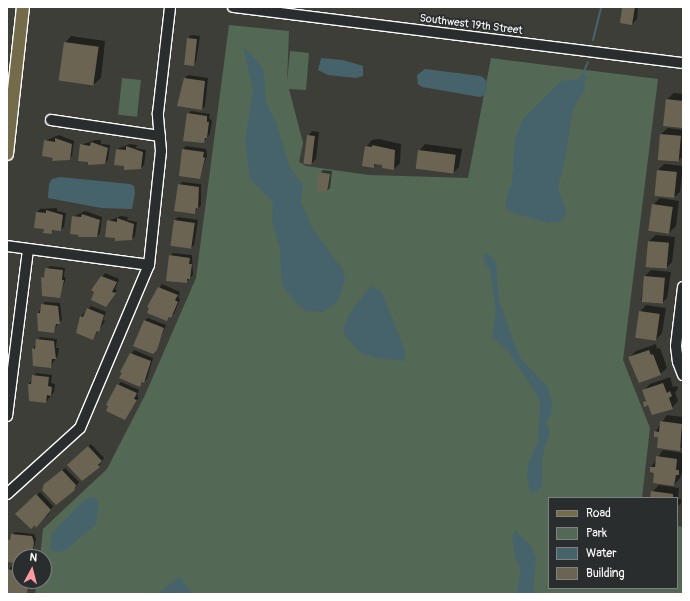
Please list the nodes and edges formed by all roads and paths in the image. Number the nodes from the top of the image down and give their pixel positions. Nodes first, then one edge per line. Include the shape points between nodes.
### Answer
1 (23, 7) edge
2 (170, 7) edge
3 (233, 7) edge
4 (683, 63) edge
5 (51, 120) dead end
6 (160, 136) junction
7 (7, 154) edge
8 (7, 246) edge
9 (28, 249) junction
10 (148, 265) junction
11 (683, 287) edge
12 (683, 375) edge
13 (7, 416) edge
14 (7, 494) edge

1 - 7 main road
2 - 6 street via 158,113
3 - 4 street, Southwest 19th Street
5 - 6 street
6 - 10 street via 161,151
8 - 9 street
9 - 10 street
9 - 13 street
10 - 14 street via 80,428
11 - 12 street via 676,346

